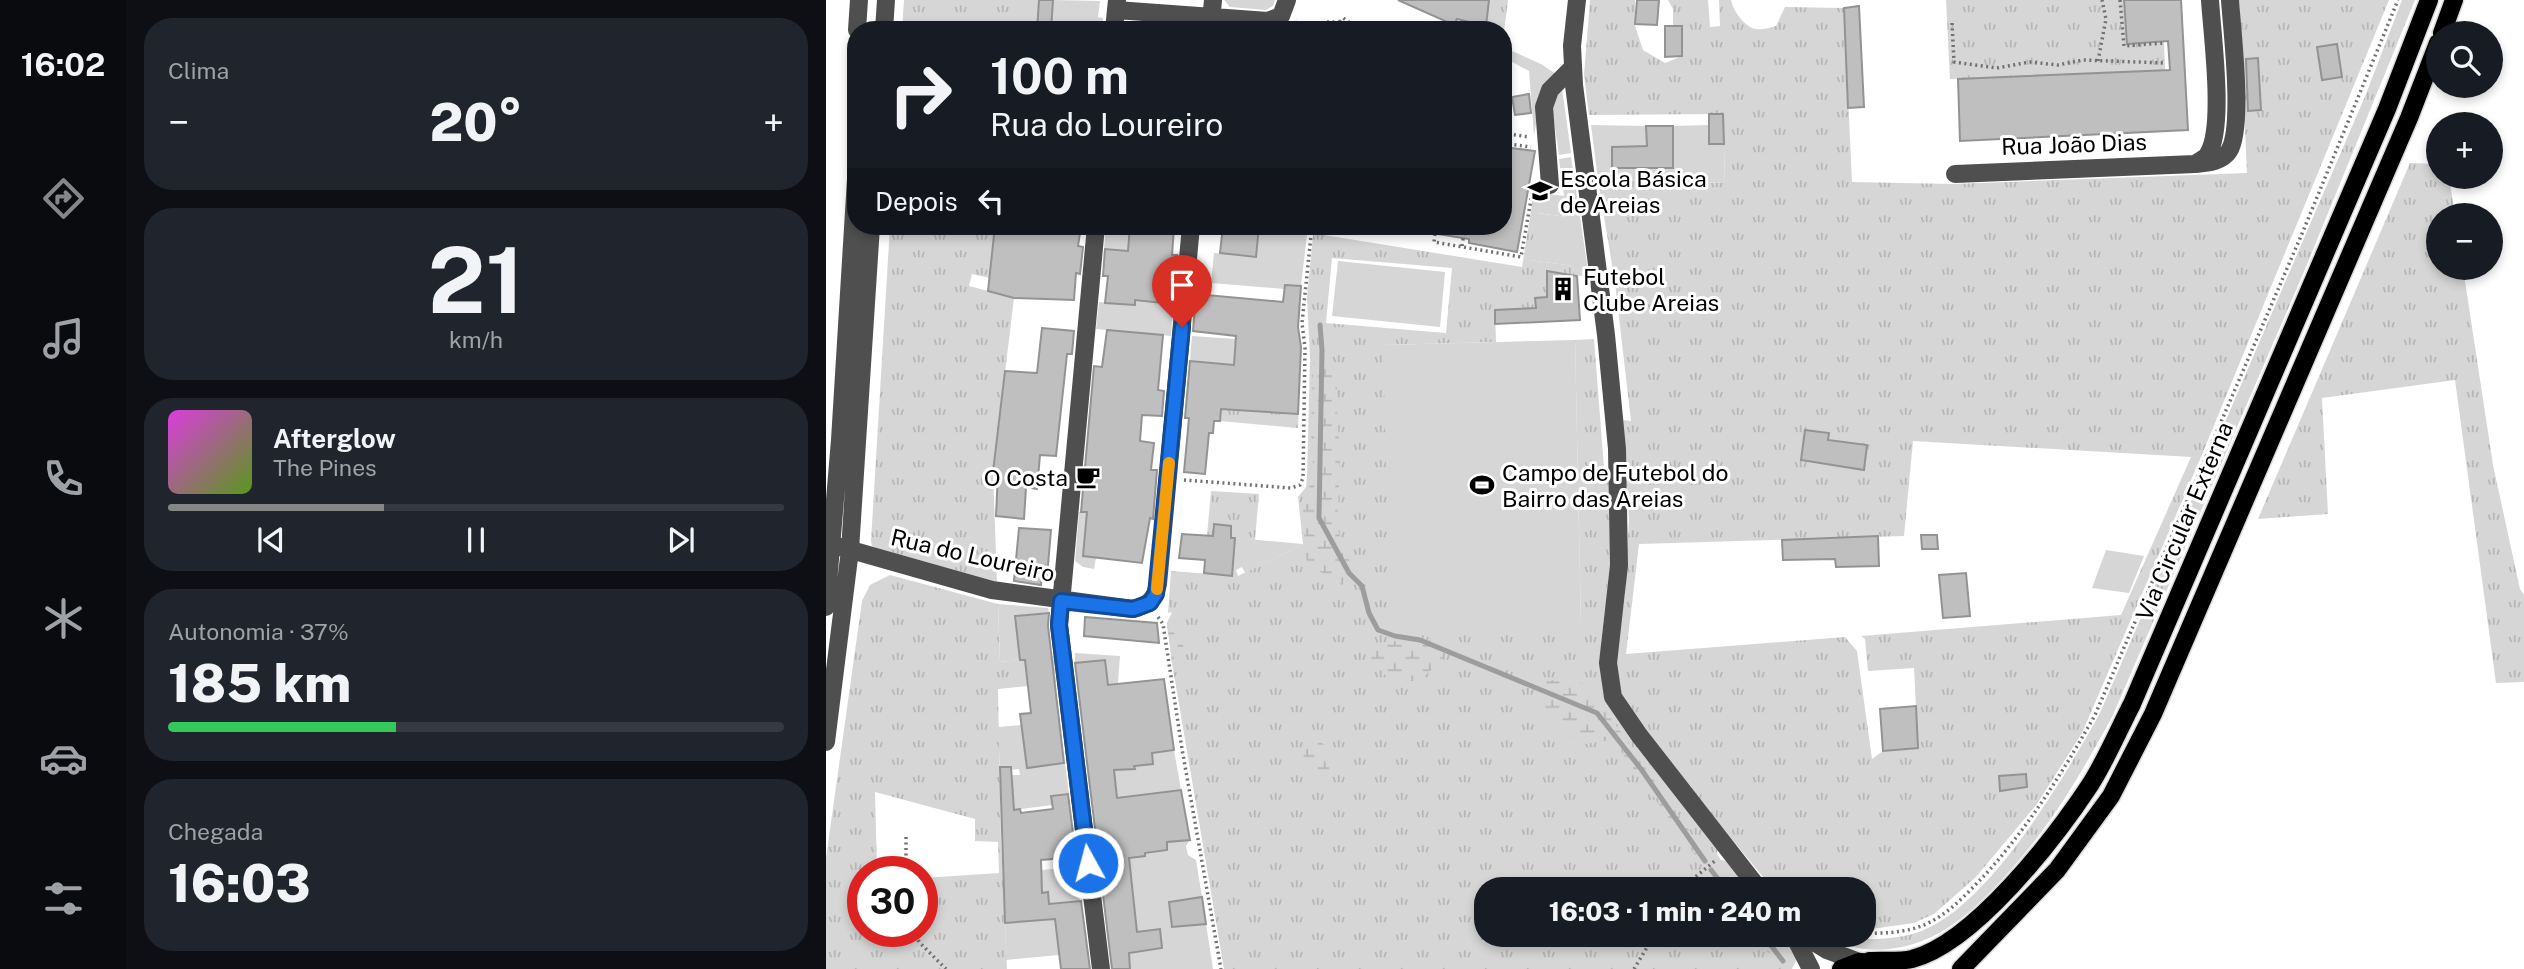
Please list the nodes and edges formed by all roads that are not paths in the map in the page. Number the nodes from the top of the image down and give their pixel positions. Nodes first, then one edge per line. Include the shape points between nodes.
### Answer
1 (859, 0) edge
2 (874, 0) edge
3 (886, 0) edge
4 (1287, 0) edge
5 (1577, 0) edge
6 (2210, 0) edge
7 (2230, 0) edge
8 (2429, 0) edge
9 (2454, 0) edge
10 (1116, 5) edge
11 (1211, 16) edge
12 (858, 21) edge
13 (873, 21) edge
14 (885, 21) edge
15 (2446, 21) edge
16 (1573, 68) junction
17 (2426, 74) edge
18 (2195, 164) junction
19 (1955, 174) dead end
20 (1542, 183) road end
21 (852, 235) edge
22 (870, 235) edge
23 (1095, 235) edge
24 (1190, 235) edge
25 (829, 544) edge
26 (850, 550) junction
27 (1061, 601) junction
28 (826, 607) edge
29 (826, 742) edge
30 (1749, 877) edge
31 (1800, 947) edge
32 (1822, 947) edge
33 (1864, 961) junction
34 (1101, 969) edge
35 (1811, 969) edge
36 (1841, 969) edge
37 (1897, 969) edge
38 (1961, 969) edge

1 - 12 street
2 - 13 street
3 - 14 street
4 - 11 street via 1281,16 1268,21
5 - 16 street
6 - 18 street via 2215,135 2208,155
7 - 18 street, Rua João Dias via 2234,136 2229,152 2219,160
8 - 33 main road, Via Circular Externa via 2387,109 2132,704 2091,784 2039,855 1978,919 1939,948 1911,960
9 - 15 main road
10 - 11 street
16 - 20 street via 1550,90 1544,107
16 - 30 street via 1617,449 1619,565 1608,663 1613,698
17 - 38 main road, Via Circular Externa via 2153,714 2111,796 2057,870
18 - 19 street, Rua João Dias
21 - 25 street
22 - 26 street
23 - 27 street
24 - 27 street, Rua do Loureiro via 1156,594 1150,603 1133,609
25 - 26 street, Rua do Loureiro
25 - 28 street
26 - 27 street, Rua do Loureiro via 992,590
26 - 29 street
27 - 34 street via 1059,625
31 - 35 street
32 - 33 street
33 - 36 main road, Via Circular Externa
33 - 37 main road

